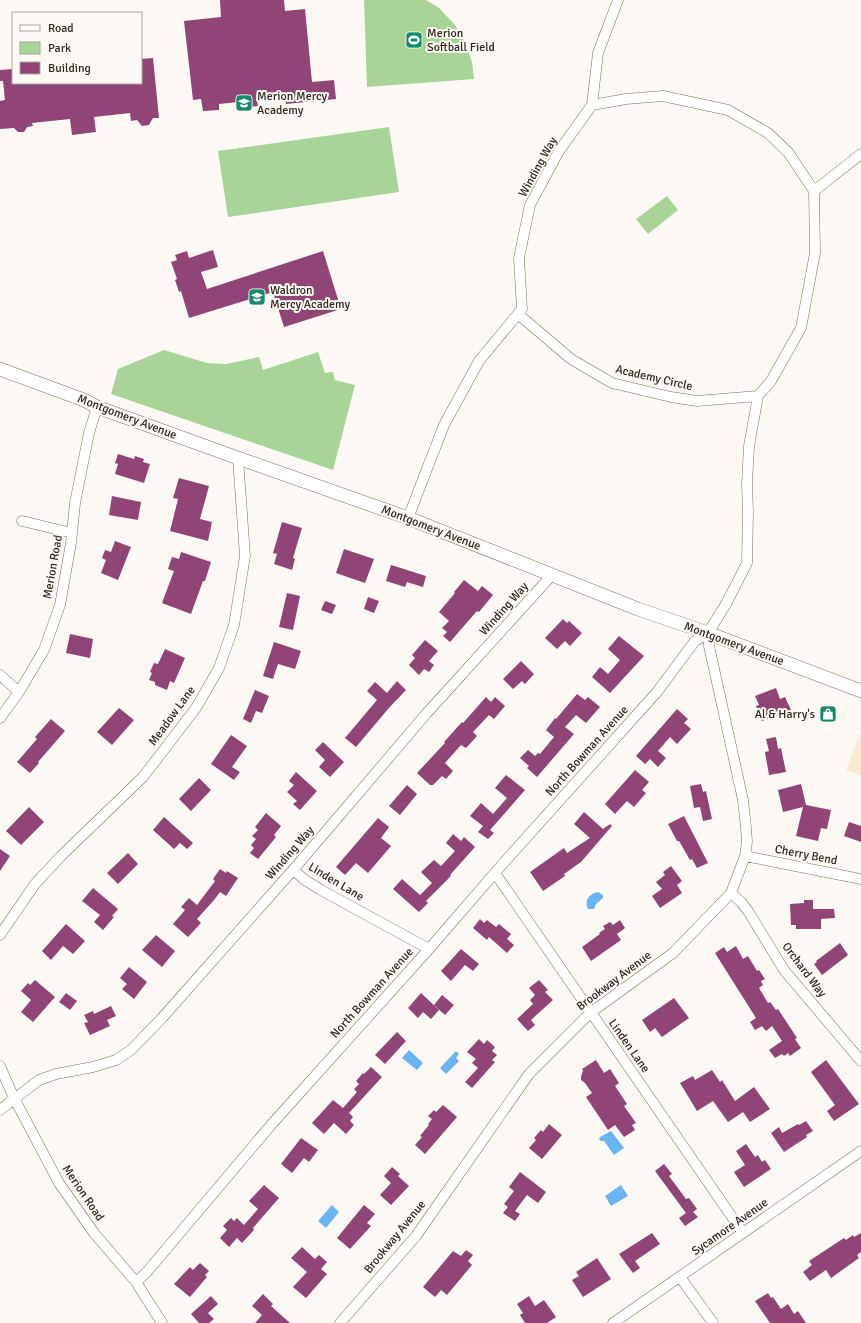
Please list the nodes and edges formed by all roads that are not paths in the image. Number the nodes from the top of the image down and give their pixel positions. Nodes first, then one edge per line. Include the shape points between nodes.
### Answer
1 (618, 0) edge
2 (592, 105) junction
3 (861, 154) edge
4 (814, 191) junction
5 (518, 314) junction
6 (0, 369) edge
7 (758, 396) junction
8 (97, 407) junction
9 (238, 458) junction
10 (408, 518) junction
11 (22, 521) dead end
12 (72, 533) junction
13 (552, 575) junction
14 (708, 633) junction
15 (0, 676) edge
16 (861, 691) edge
17 (19, 692) junction
18 (0, 718) edge
19 (745, 856) junction
20 (293, 870) junction
21 (495, 873) junction
22 (861, 879) edge
23 (731, 893) junction
24 (0, 935) edge
25 (429, 950) junction
26 (590, 1012) junction
27 (861, 1061) edge
28 (0, 1066) edge
29 (14, 1098) junction
30 (0, 1110) edge
31 (861, 1151) edge
32 (743, 1233) junction
33 (680, 1277) junction
34 (136, 1282) junction
35 (162, 1323) edge
36 (340, 1323) edge
37 (613, 1323) edge
38 (713, 1323) edge

1 - 2 street, Winding Way via 598,52
2 - 4 street via 663,96 728,110 768,133 788,152
2 - 5 street, Winding Way via 559,151 530,205 519,258 522,309
3 - 4 street
4 - 7 street via 815,253 801,328 771,381
5 - 7 street, Academy Circle via 571,359 612,383 697,401
5 - 10 street, Winding Way via 479,361 444,425
6 - 8 main road, Montgomery Avenue
7 - 14 street, North Bowman Avenue via 749,446 747,564
8 - 9 main road, Montgomery Avenue
8 - 12 street, Merion Road via 75,503
9 - 10 main road, Montgomery Avenue
9 - 24 street, Meadow Lane via 245,556 234,625 219,668 196,708 143,777 35,884
10 - 13 main road, Montgomery Avenue
11 - 12 street
12 - 17 street, Merion Road via 60,605 44,650
13 - 14 main road, Montgomery Avenue
13 - 20 street, Winding Way via 426,714
14 - 16 main road, Montgomery Avenue
14 - 19 street, Brookway Avenue via 742,800 746,828
14 - 21 street, North Bowman Avenue via 695,641 657,692
15 - 17 street
17 - 18 street, Merion Road
19 - 22 street, Cherry Bend
19 - 23 street, Brookway Avenue
20 - 25 street, Linden Lane via 320,890
20 - 29 street, Winding Way via 131,1050 116,1060 39,1080
21 - 25 street, North Bowman Avenue
21 - 26 street, Linden Lane
23 - 26 street, Brookway Avenue via 673,953
23 - 27 street, Orchard Way via 748,911 784,970
25 - 34 street, North Bowman Avenue via 271,1125
26 - 32 street, Linden Lane
26 - 36 street, Brookway Avenue via 529,1074 416,1236
28 - 29 street, Merion Road
29 - 30 street
29 - 34 street, Merion Road via 59,1183 94,1233
31 - 32 street, Sycamore Avenue
32 - 33 street, Sycamore Avenue
33 - 37 street, Sycamore Avenue
33 - 38 street
34 - 35 street, Merion Road

